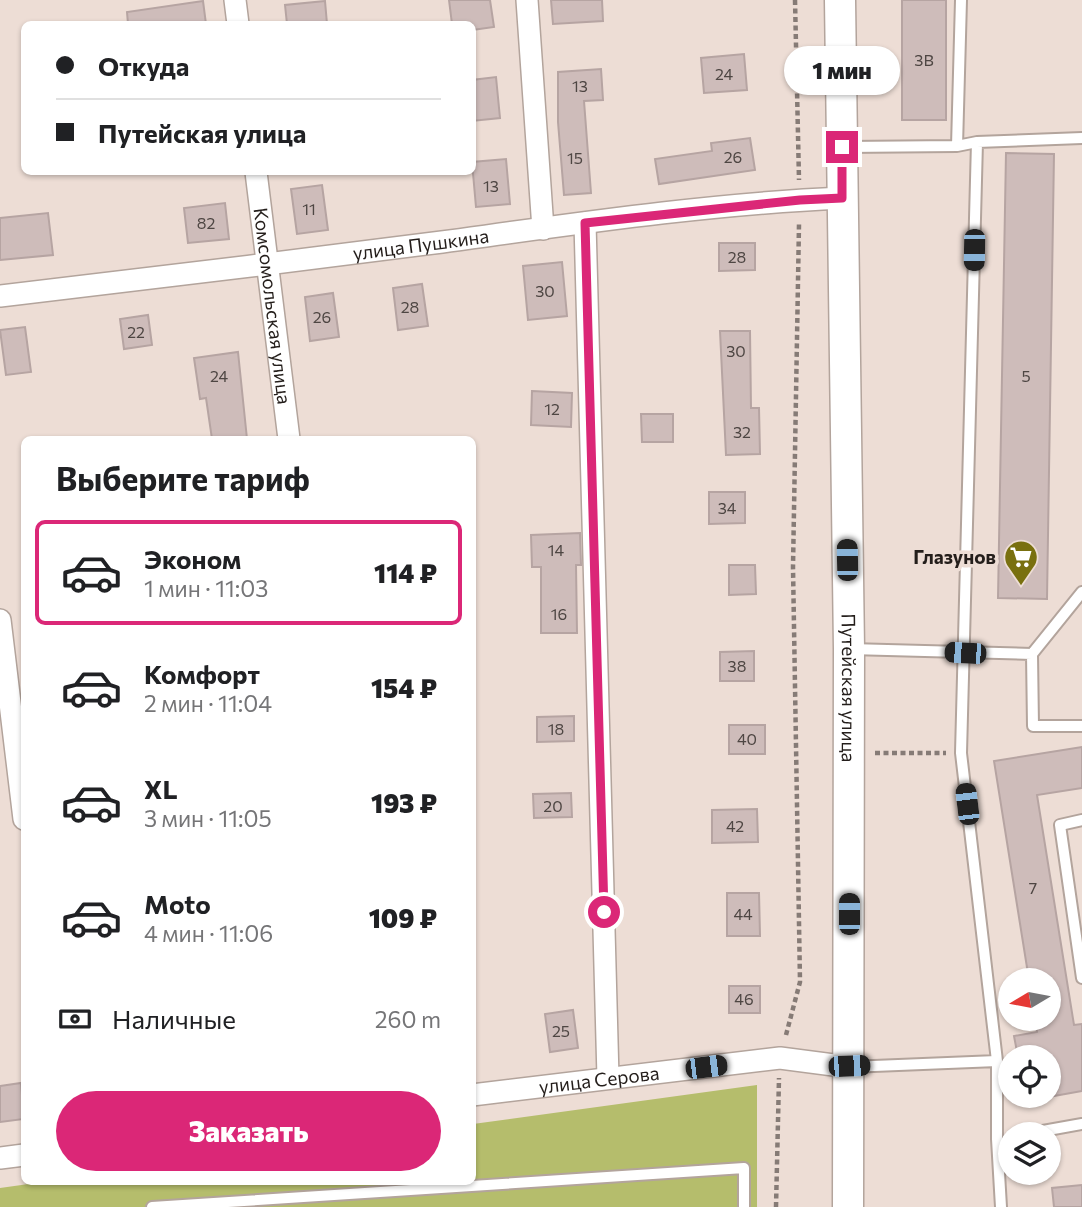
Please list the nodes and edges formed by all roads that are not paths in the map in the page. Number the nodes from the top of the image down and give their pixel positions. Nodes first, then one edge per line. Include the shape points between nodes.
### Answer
1 (235, 0) edge
2 (527, 0) edge
3 (840, 0) edge
4 (961, 0) edge
5 (238, 21) edge
6 (1082, 138) edge
7 (977, 142) junction
8 (957, 146) junction
9 (842, 147) junction
10 (256, 175) edge
11 (842, 198) junction
12 (585, 223) junction
13 (543, 229) junction
14 (268, 265) junction
15 (0, 296) edge
16 (289, 436) edge
17 (1082, 592) edge
18 (0, 620) edge
19 (849, 649) junction
20 (965, 653) junction
21 (1032, 654) junction
22 (1082, 726) edge
23 (21, 794) edge
24 (1082, 820) edge
25 (1082, 978) edge
26 (997, 1061) junction
27 (849, 1066) junction
28 (608, 1078) junction
29 (476, 1094) edge
30 (1082, 1124) edge
31 (1061, 1128) edge
32 (996, 1139) joint
33 (21, 1155) edge
34 (0, 1158) edge
35 (152, 1207) edge
36 (744, 1207) edge
37 (848, 1207) edge
38 (1001, 1207) edge

1 - 5 street
2 - 13 street
3 - 9 main road, Путейская улица
4 - 8 lane
6 - 7 lane
7 - 8 lane
7 - 20 lane
8 - 9 lane
9 - 11 main road, Путейская улица
10 - 14 street, Комсомольская улица
11 - 12 street, улица Пушкина
11 - 19 main road, Путейская улица
12 - 13 street, улица Пушкина
12 - 28 street
13 - 14 street, улица Пушкина
14 - 15 street, улица Пушкина
14 - 16 street, Комсомольская улица
17 - 21 lane
18 - 23 street
19 - 20 lane
19 - 27 main road, Путейская улица
20 - 21 lane
20 - 26 lane via 961,753
21 - 22 lane via 1033,726
24 - 25 lane via 1060,825
26 - 27 lane
26 - 32 lane
27 - 28 street, улица Серова via 779,1058
27 - 37 main road, Путейская улица
28 - 29 street, улица Серова
30 - 31 lane
32 - 38 lane
33 - 34 street
35 - 36 lane via 744,1168

